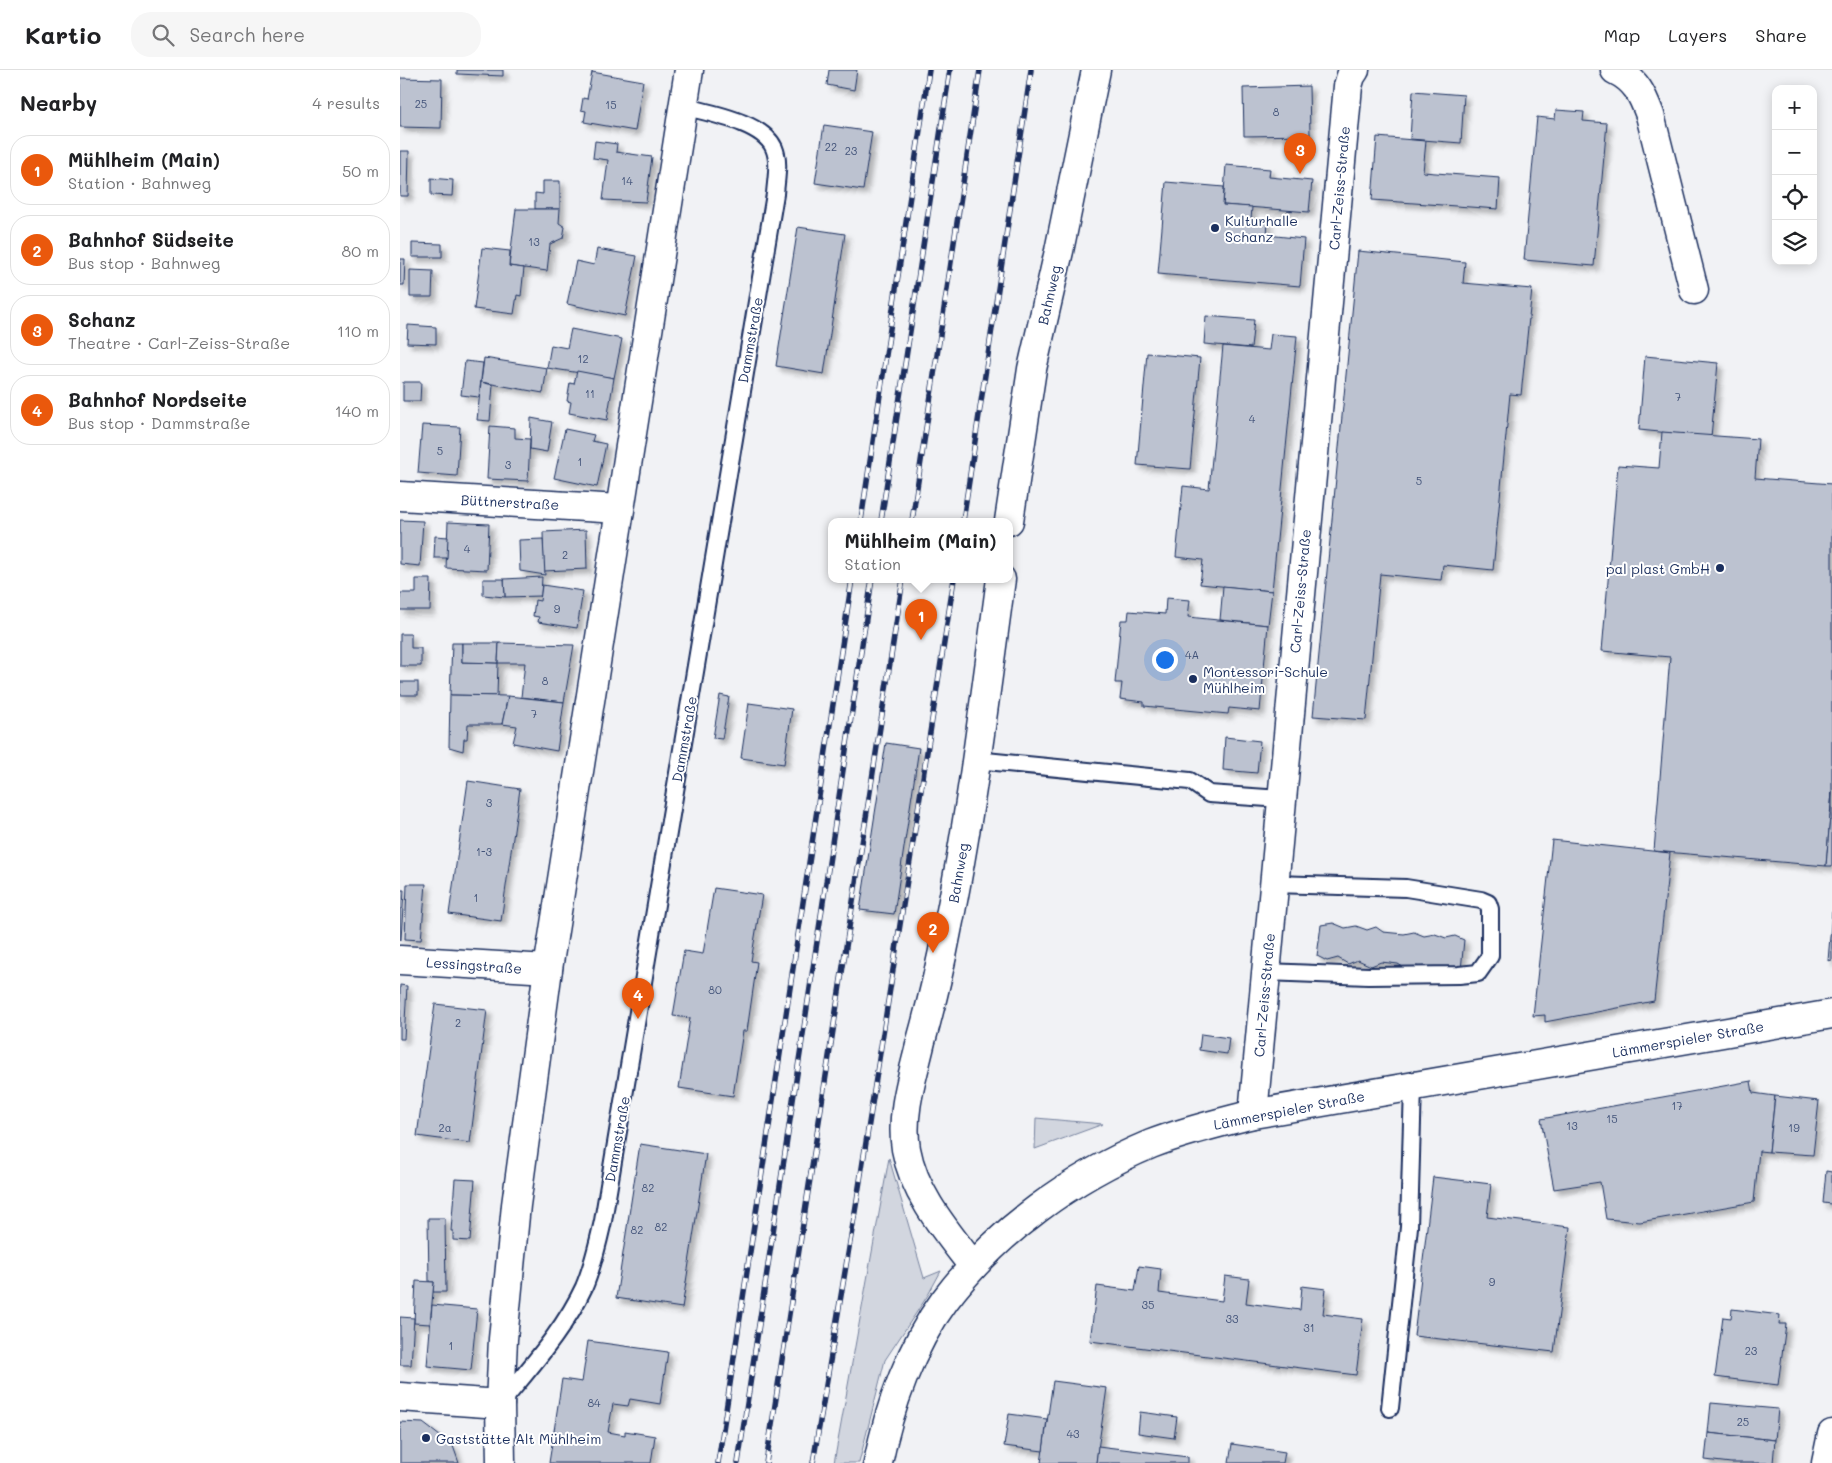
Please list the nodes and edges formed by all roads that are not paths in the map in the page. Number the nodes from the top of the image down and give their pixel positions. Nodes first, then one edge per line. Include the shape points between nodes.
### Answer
1 (689, 70) edge
2 (1096, 70) edge
3 (1355, 70) edge
4 (1615, 70) edge
5 (684, 106) junction
6 (1694, 290) dead end
7 (400, 496) edge
8 (619, 509) junction
9 (1009, 518) edge
10 (1000, 583) edge
11 (976, 760) junction
12 (1281, 799) junction
13 (1274, 884) junction
14 (400, 960) edge
15 (548, 969) junction
16 (1266, 972) junction
17 (1832, 1014) edge
18 (1413, 1086) junction
19 (1253, 1114) junction
20 (973, 1266) junction
21 (400, 1397) edge
22 (500, 1404) junction
23 (1390, 1408) dead end
24 (1832, 1434) edge
25 (501, 1463) edge
26 (878, 1463) edge
27 (1826, 1463) edge

1 - 5 street
2 - 9 street, Bahnweg via 1032,369
3 - 12 street, Carl-Zeiss-Straße via 1348,86
4 - 6 street via 1640,91 1650,115
5 - 8 street
5 - 22 lane, Dammstraße via 753,128 765,136 774,148 777,168 775,194 603,1221 585,1285 575,1305 545,1349
7 - 8 street, Büttnerstraße
8 - 15 street
10 - 11 street, Bahnweg
11 - 12 lane via 1190,781 1209,794
11 - 20 street, Bahnweg via 951,912 910,1086 904,1132 916,1183
12 - 13 street, Carl-Zeiss-Straße
13 - 16 street, Carl-Zeiss-Straße
13 - 16 lane via 1406,888 1481,900 1488,903 1490,909 1490,956 1478,973 1459,975
14 - 15 street, Lessingstraße
15 - 22 street via 516,1205
16 - 19 street, Carl-Zeiss-Straße
17 - 18 street, Lämmerspieler Straße
18 - 19 street, Lämmerspieler Straße
18 - 23 lane via 1409,1228
19 - 20 street, Lämmerspieler Straße via 1152,1144 1113,1162 1071,1185 1037,1209
20 - 26 street, Lämmerspieler Straße via 945,1301 921,1341 890,1415
21 - 22 street
22 - 25 street
24 - 27 street

